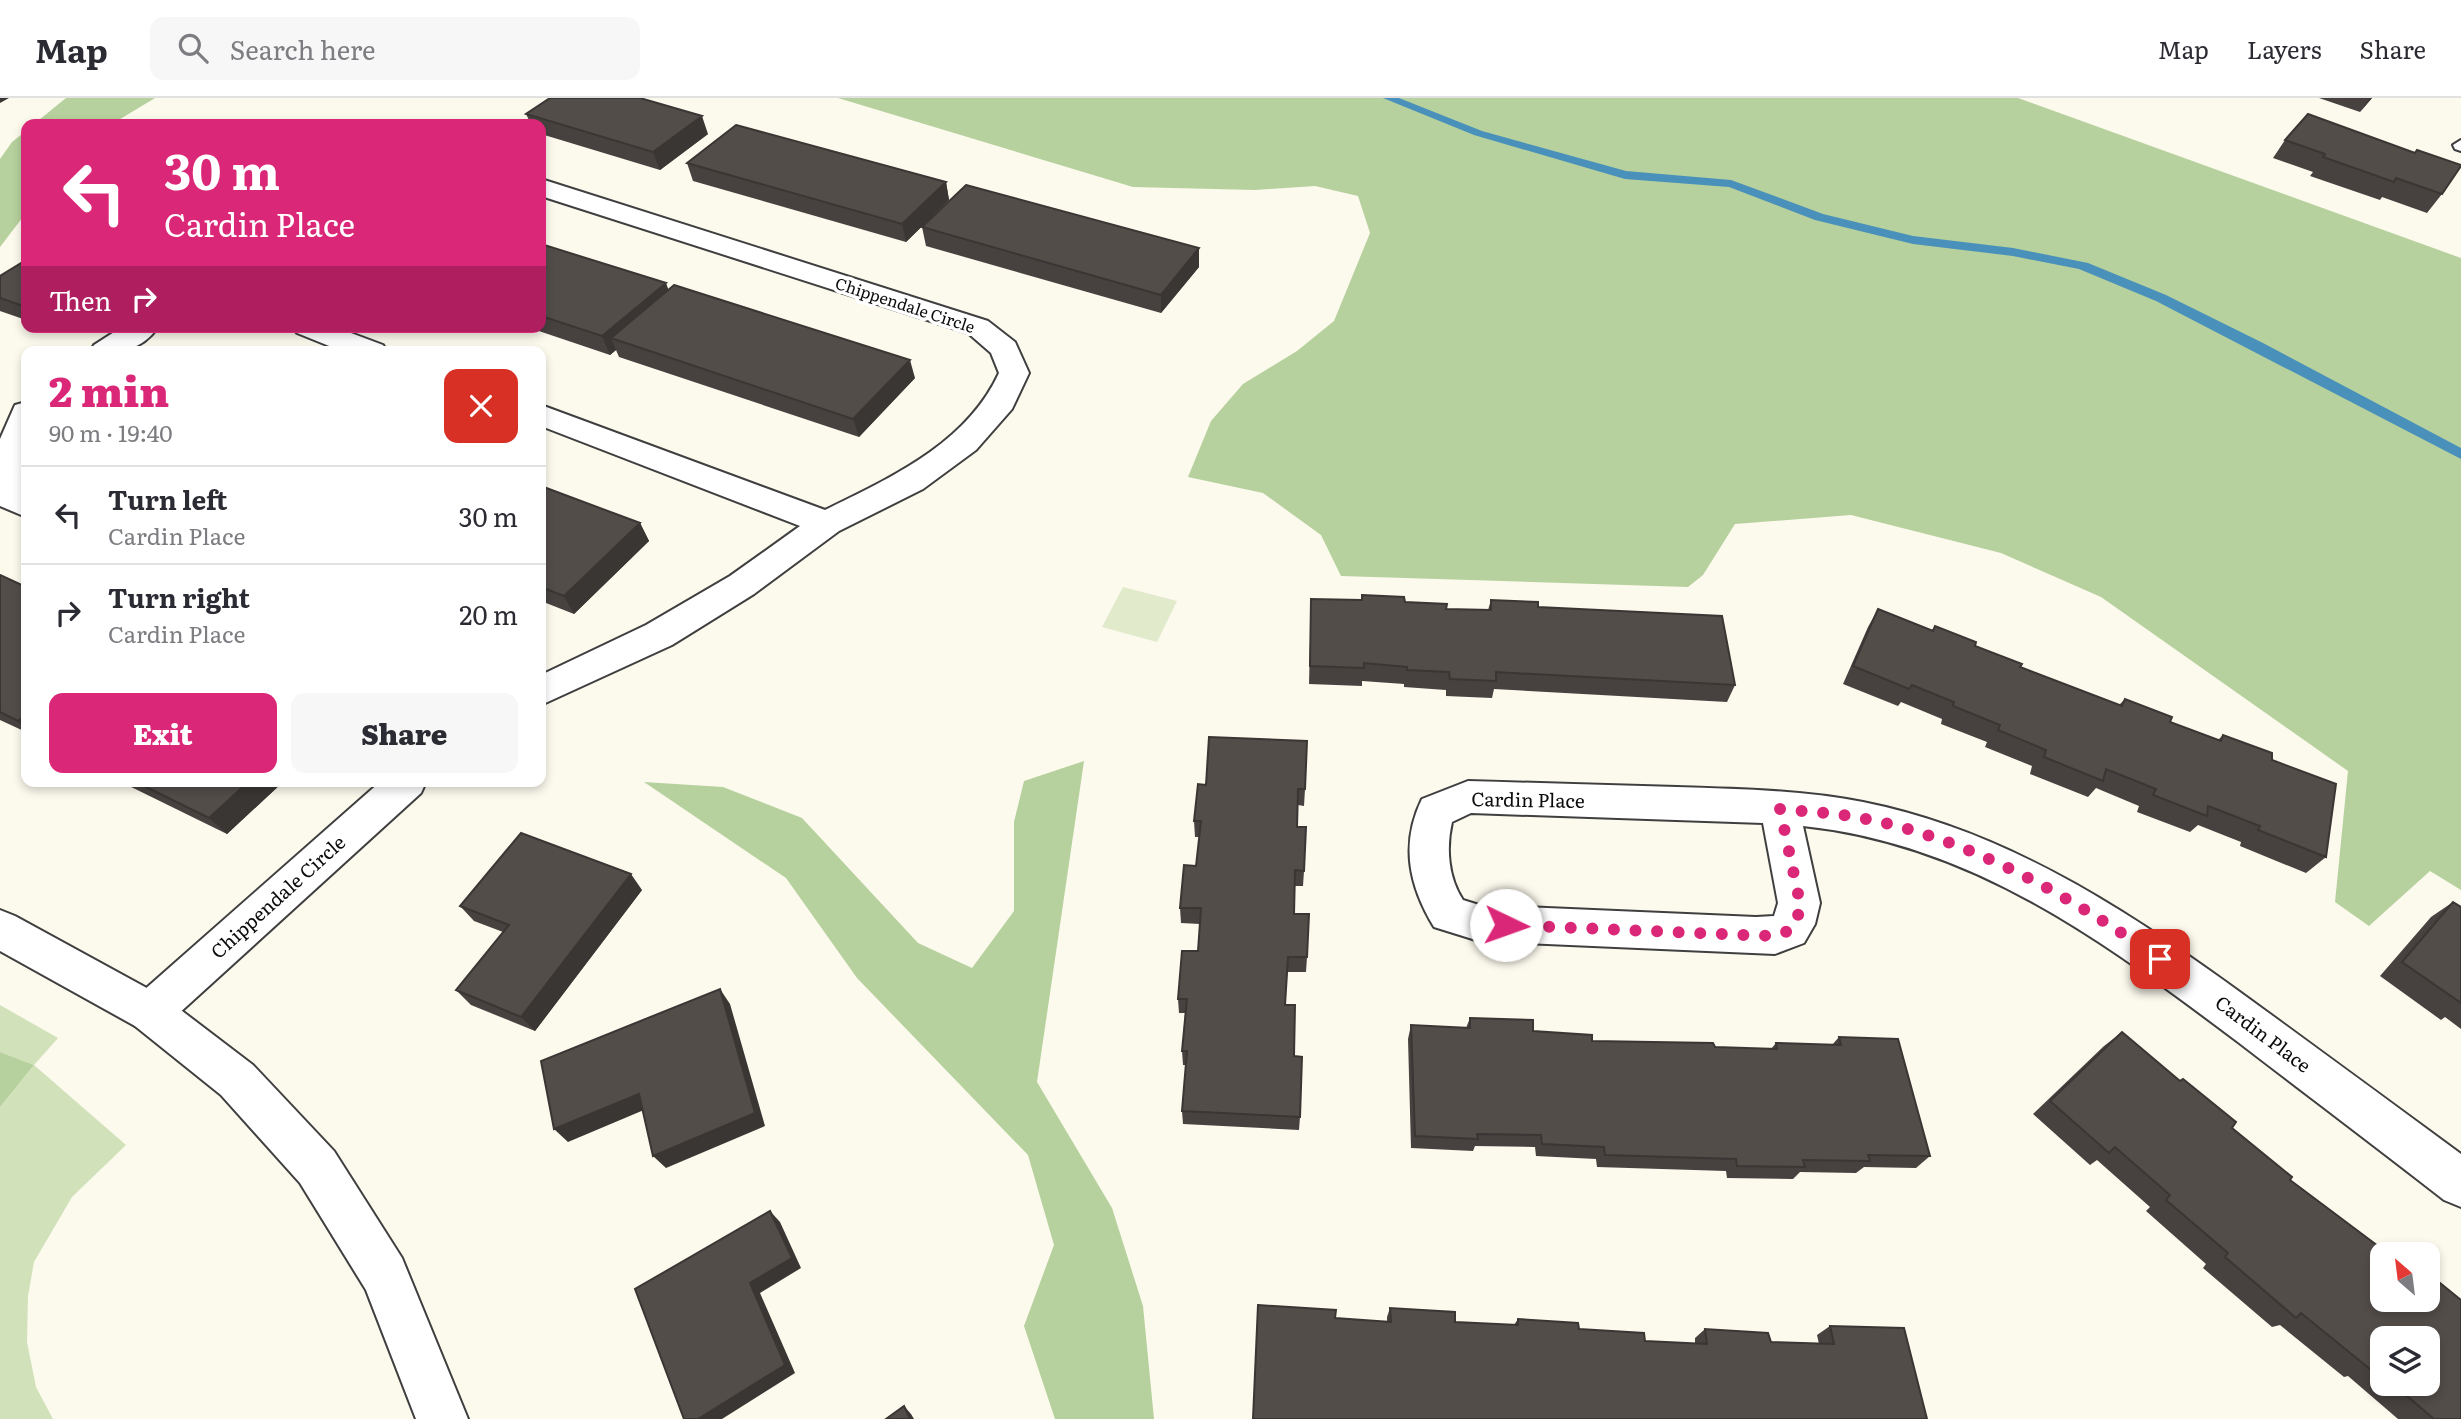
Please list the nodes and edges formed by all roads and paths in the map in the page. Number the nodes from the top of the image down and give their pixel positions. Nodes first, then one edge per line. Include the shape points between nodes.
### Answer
1 (546, 189) edge
2 (134, 333) edge
3 (323, 333) edge
4 (114, 346) edge
5 (356, 346) edge
6 (546, 417) edge
7 (21, 425) edge
8 (21, 503) edge
9 (827, 523) junction
10 (546, 689) edge
11 (401, 787) edge
12 (1780, 809) junction
13 (0, 929) edge
14 (150, 1012) junction
15 (2461, 1182) edge
16 (442, 1419) edge

1 - 9 street, Chippendale Circle via 978,327 1004,349 1014,373 1001,402 965,442 911,481
2 - 4 street
3 - 5 street
6 - 9 street
7 - 8 street via 5,468 11,498
9 - 10 street, Chippendale Circle via 743,585 659,635
11 - 14 street, Chippendale Circle
12 - 12 street, Cardin Place via 1468,797 1436,811 1430,823 1433,885 1449,914 1479,923 1782,934 1792,929 1800,903
12 - 15 street, Cardin Place via 1867,819 1956,845 2075,903 2177,971
13 - 14 street
14 - 16 street via 237,1080 317,1167 385,1275

